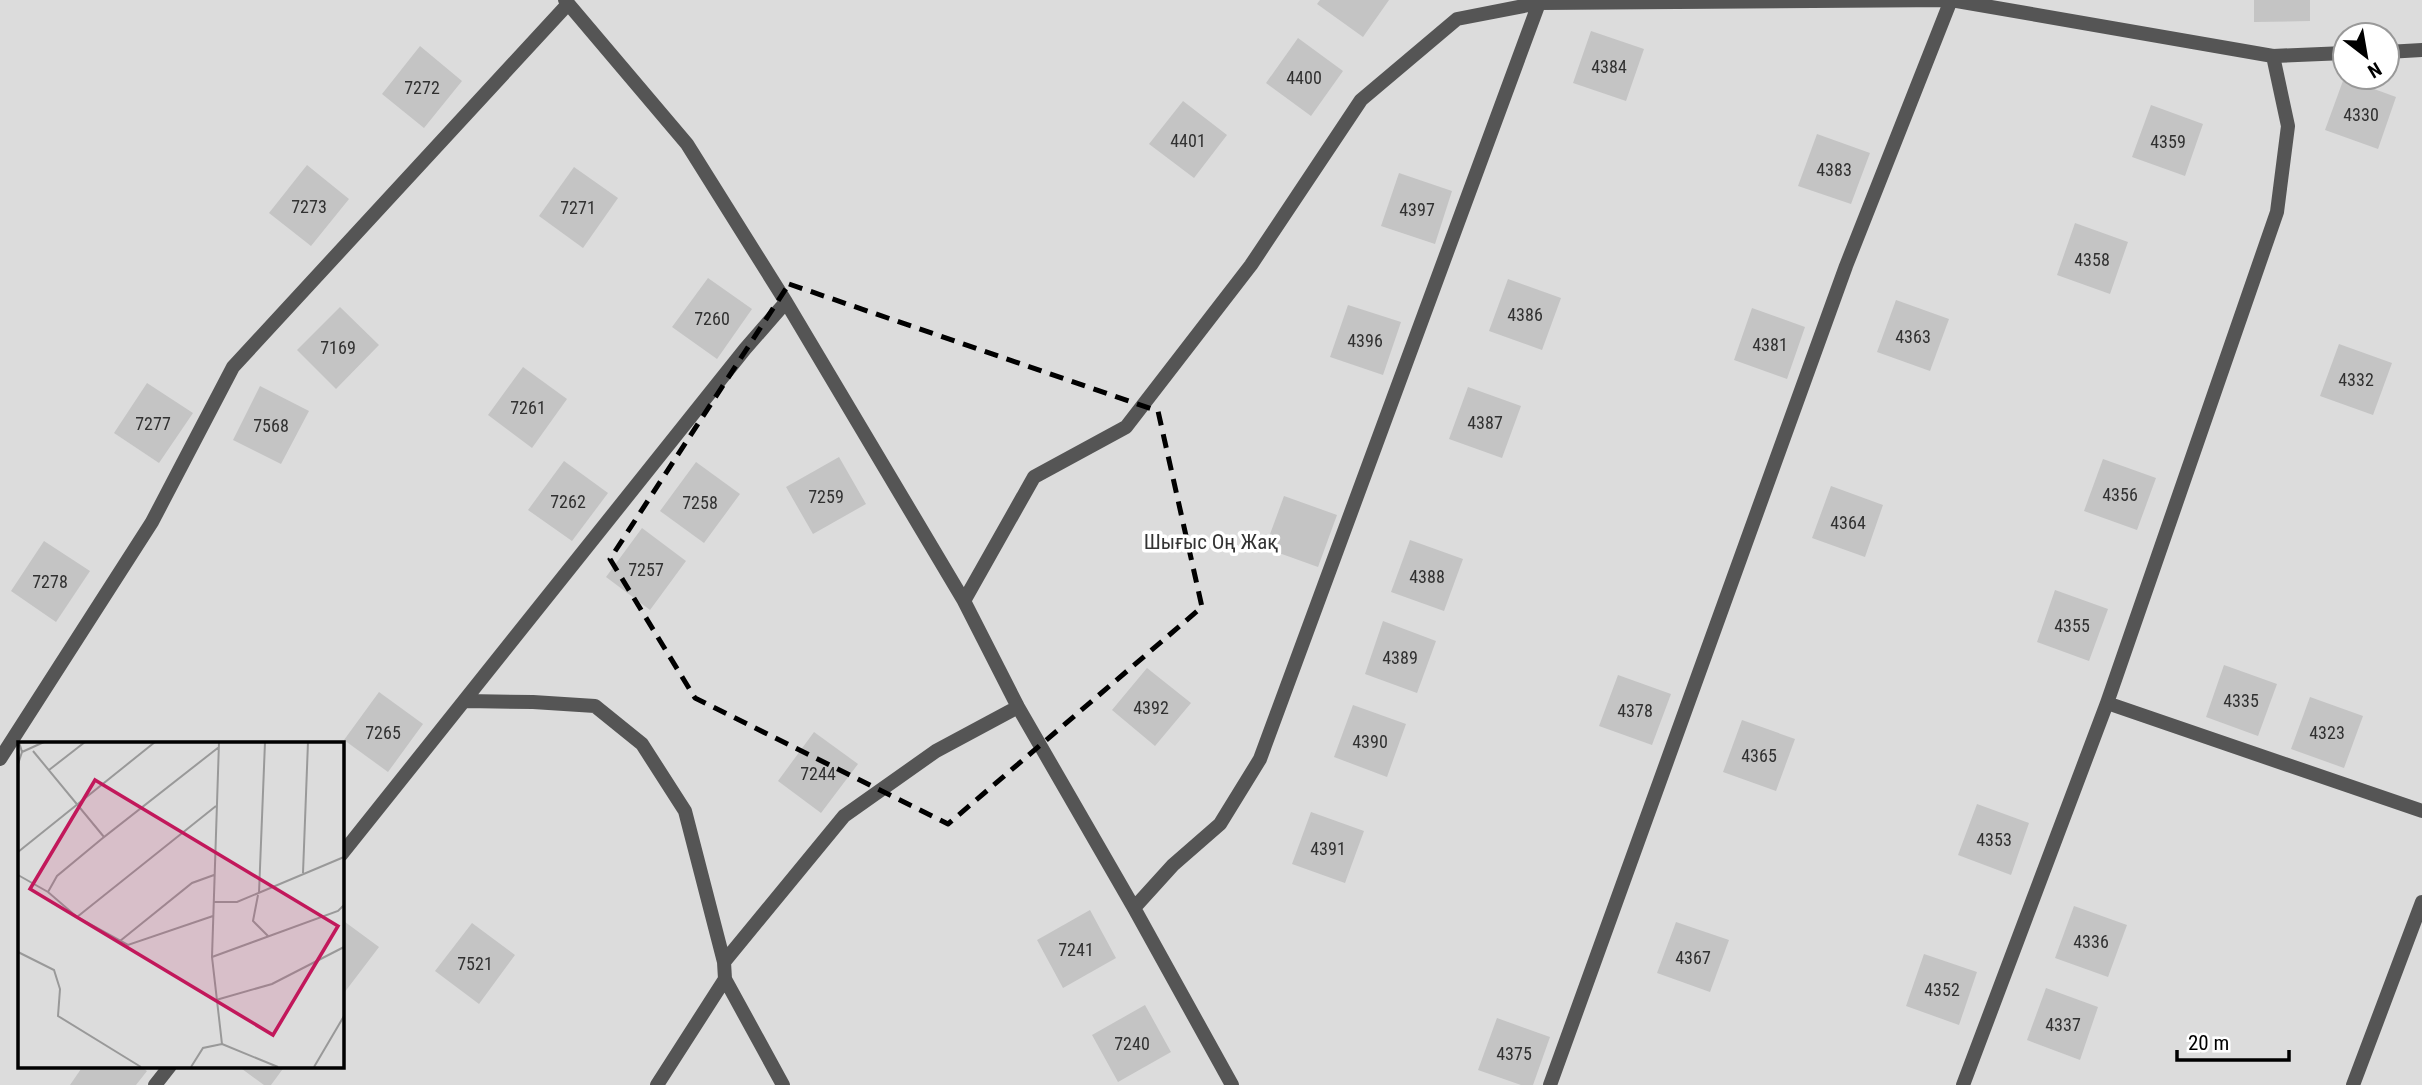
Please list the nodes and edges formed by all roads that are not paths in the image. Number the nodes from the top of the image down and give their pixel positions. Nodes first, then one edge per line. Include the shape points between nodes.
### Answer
1 (1951, 0) edge
2 (567, 2) edge
3 (1539, 4) junction
4 (2422, 50) edge
5 (2401, 51) edge
6 (2331, 54) edge
7 (2273, 56) junction
8 (786, 302) junction
9 (964, 601) junction
10 (466, 701) junction
11 (2107, 703) junction
12 (1018, 707) junction
13 (0, 759) edge
14 (2422, 811) edge
15 (343, 853) edge
16 (2422, 902) edge
17 (1134, 908) junction
18 (724, 962) junction
19 (725, 979) junction
20 (168, 1068) edge
21 (155, 1085) edge
22 (657, 1085) edge
23 (783, 1085) edge
24 (1232, 1085) edge
25 (1550, 1085) edge
26 (1962, 1085) edge
27 (2353, 1085) edge

1 - 3 lane
1 - 7 lane
1 - 25 lane via 1846,266
2 - 8 lane via 687,144
2 - 13 lane via 233,367 152,522
3 - 9 lane via 1457,19 1360,100 1251,265 1126,427 1034,477
3 - 17 lane via 1260,760 1220,824 1173,865
4 - 5 lane
6 - 7 lane
7 - 11 lane via 2288,126 2277,212
8 - 9 lane
8 - 10 lane
9 - 12 lane
10 - 15 lane
10 - 18 lane via 595,706 642,744 685,811
11 - 14 lane
11 - 26 lane
12 - 17 lane
12 - 18 lane via 936,751 844,816
16 - 27 lane
17 - 24 lane
18 - 19 lane
19 - 22 lane
19 - 23 lane
20 - 21 lane

